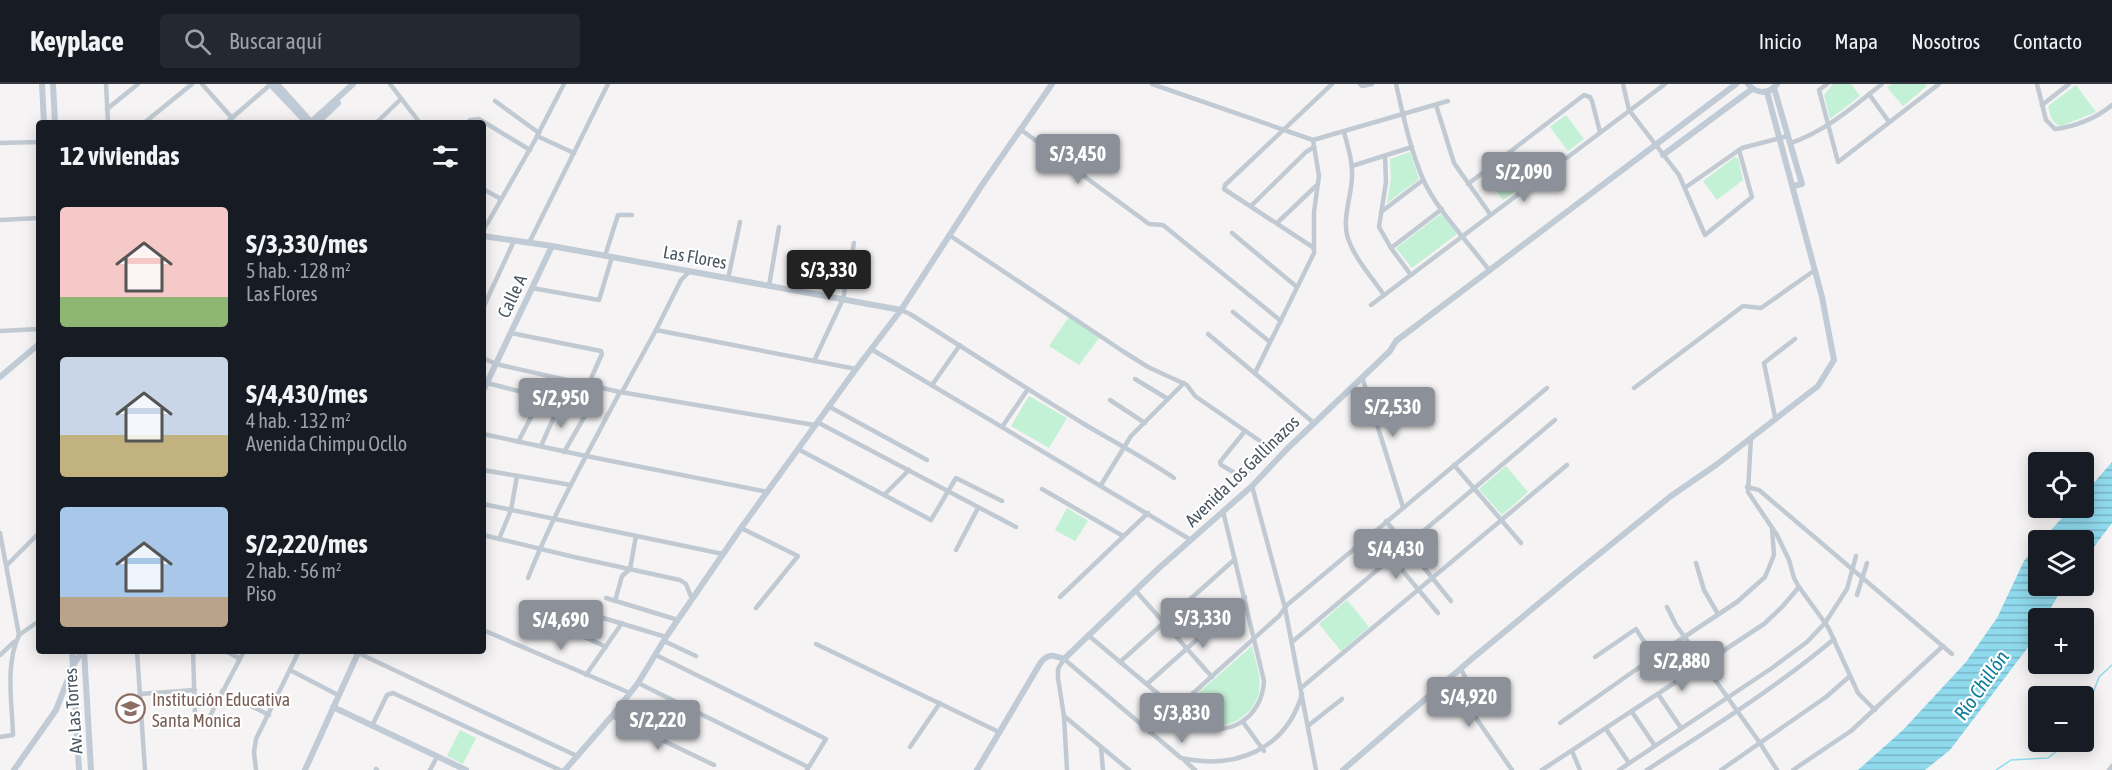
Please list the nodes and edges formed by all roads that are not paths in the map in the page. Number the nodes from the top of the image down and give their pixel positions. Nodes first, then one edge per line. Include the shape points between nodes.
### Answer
1 (42, 84) edge
2 (53, 84) edge
3 (105, 84) edge
4 (138, 84) edge
5 (192, 84) edge
6 (202, 84) edge
7 (271, 84) edge
8 (277, 84) edge
9 (358, 84) edge
10 (390, 84) edge
11 (564, 84) edge
12 (608, 84) edge
13 (1052, 84) edge
14 (1152, 84) edge
15 (1332, 84) edge
16 (1360, 84) edge
17 (1372, 84) edge
18 (1396, 84) edge
19 (1623, 84) edge
20 (1665, 84) edge
21 (1736, 84) edge
22 (1827, 84) edge
23 (1882, 84) edge
24 (1939, 84) edge
25 (2037, 84) edge
26 (2069, 84) edge
27 (351, 85) edge
28 (1750, 87) edge
29 (1773, 88) edge
30 (1869, 94) junction
31 (401, 99) junction
32 (495, 101) dead end
33 (1448, 101) dead end
34 (1436, 105) junction
35 (2042, 105) junction
36 (2112, 105) edge
37 (107, 109) junction
38 (1629, 110) junction
39 (1403, 114) junction
40 (232, 118) junction
41 (44, 120) edge
42 (55, 120) edge
43 (108, 120) edge
44 (148, 120) edge
45 (230, 120) edge
46 (308, 120) edge
47 (308, 120) edge
48 (314, 120) edge
49 (315, 120) edge
50 (379, 120) edge
51 (418, 120) edge
52 (1889, 122) junction
53 (486, 123) edge
54 (1828, 126) junction
55 (1020, 129) junction
56 (1284, 130) junction
57 (1344, 132) junction
58 (1600, 132) junction
59 (538, 135) junction
60 (1788, 135) junction
61 (1780, 138) junction
62 (1313, 140) junction
63 (36, 142) edge
64 (0, 143) edge
65 (1791, 143) junction
66 (1655, 145) junction
67 (1314, 147) junction
68 (1412, 147) junction
69 (530, 150) junction
70 (1739, 150) junction
71 (574, 153) junction
72 (1664, 155) junction
73 (1384, 156) junction
74 (1352, 166) junction
75 (1424, 180) junction
76 (1468, 184) junction
77 (1317, 185) junction
78 (1793, 186) junction
79 (1686, 187) junction
80 (486, 191) edge
81 (501, 199) junction
82 (1251, 206) junction
83 (1442, 208) junction
84 (1381, 212) junction
85 (1490, 214) junction
86 (632, 215) dead end
87 (36, 218) edge
88 (0, 220) edge
89 (740, 222) dead end
90 (1277, 223) junction
91 (486, 226) edge
92 (778, 227) dead end
93 (1232, 233) dead end
94 (1462, 235) junction
95 (486, 236) edge
96 (949, 236) junction
97 (514, 241) junction
98 (529, 243) junction
99 (854, 243) dead end
100 (552, 246) junction
101 (1314, 248) junction
102 (1391, 248) junction
103 (608, 256) junction
104 (1489, 270) junction
105 (1815, 270) junction
106 (689, 272) junction
107 (1411, 275) junction
108 (728, 279) junction
109 (769, 286) junction
110 (1297, 287) junction
111 (532, 288) junction
112 (1384, 295) junction
113 (843, 299) junction
114 (486, 302) edge
115 (1371, 305) dead end
116 (901, 310) junction
117 (1233, 312) dead end
118 (1281, 321) junction
119 (36, 329) edge
120 (656, 330) junction
121 (0, 331) edge
122 (511, 333) junction
123 (1208, 334) dead end
124 (1795, 339) dead end
125 (36, 341) edge
126 (1270, 342) junction
127 (960, 345) junction
128 (36, 347) edge
129 (871, 349) junction
130 (486, 359) edge
131 (814, 361) junction
132 (496, 364) junction
133 (856, 369) junction
134 (0, 371) edge
135 (1255, 373) junction
136 (549, 376) junction
137 (0, 377) edge
138 (1362, 377) junction
139 (1135, 379) dead end
140 (487, 383) joint
141 (1184, 383) junction
142 (588, 385) junction
143 (932, 385) junction
144 (601, 388) junction
145 (1547, 388) dead end
146 (1634, 388) dead end
147 (1028, 389) junction
148 (621, 392) junction
149 (542, 396) junction
150 (1168, 399) junction
151 (1110, 400) dead end
152 (561, 401) junction
153 (828, 406) junction
154 (588, 409) junction
155 (1775, 417) junction
156 (1555, 420) dead end
157 (1145, 423) junction
158 (1314, 423) junction
159 (816, 424) junction
160 (1002, 427) junction
161 (1245, 431) junction
162 (486, 435) edge
163 (1751, 437) junction
164 (518, 442) junction
165 (541, 446) junction
166 (1124, 447) junction
167 (798, 449) junction
168 (564, 452) junction
169 (586, 456) junction
170 (927, 460) dead end
171 (1454, 465) junction
172 (1567, 465) dead end
173 (909, 470) junction
174 (486, 471) edge
175 (517, 476) junction
176 (1174, 478) dead end
177 (570, 485) junction
178 (1101, 485) junction
179 (1252, 486) junction
180 (1474, 488) junction
181 (1747, 488) junction
182 (1042, 489) dead end
183 (948, 491) junction
184 (769, 493) junction
185 (884, 495) junction
186 (1002, 501) dead end
187 (486, 505) edge
188 (1403, 507) junction
189 (978, 508) junction
190 (511, 510) junction
191 (1223, 511) junction
192 (1148, 513) junction
193 (554, 519) junction
194 (1501, 520) junction
195 (1386, 521) junction
196 (1016, 527) dead end
197 (1771, 527) junction
198 (741, 528) junction
199 (0, 533) edge
200 (1371, 533) junction
201 (36, 536) edge
202 (486, 536) edge
203 (636, 536) junction
204 (1123, 536) junction
205 (499, 539) junction
206 (1190, 539) junction
207 (1521, 543) dead end
208 (1406, 546) junction
209 (539, 549) junction
210 (956, 550) dead end
211 (723, 554) junction
212 (1856, 556) dead end
213 (1392, 557) junction
214 (1235, 559) junction
215 (1867, 562) dead end
216 (1695, 563) dead end
217 (6, 565) junction
218 (630, 569) junction
219 (1852, 569) junction
220 (528, 578) dead end
221 (1432, 578) junction
222 (1862, 578) junction
223 (1799, 587) junction
224 (1135, 590) junction
225 (1419, 590) junction
226 (1857, 595) dead end
227 (1060, 597) dead end
228 (1245, 597) junction
229 (606, 598) dead end
230 (692, 599) junction
231 (615, 601) junction
232 (1451, 601) dead end
233 (1667, 607) dead end
234 (756, 608) dead end
235 (1285, 608) junction
236 (1438, 613) dead end
237 (1718, 614) junction
238 (678, 620) junction
239 (1825, 622) junction
240 (36, 623) edge
241 (622, 623) junction
242 (1164, 623) junction
243 (486, 631) edge
244 (1087, 634) junction
245 (20, 635) junction
246 (1685, 636) junction
247 (1255, 638) junction
248 (665, 639) junction
249 (1834, 639) junction
250 (1292, 642) junction
251 (816, 644) dead end
252 (1943, 646) junction
253 (606, 647) junction
254 (1187, 649) junction
255 (72, 654) edge
256 (81, 654) edge
257 (83, 654) edge
258 (137, 654) edge
259 (194, 654) edge
260 (231, 654) edge
261 (242, 654) edge
262 (298, 654) edge
263 (357, 654) edge
264 (362, 654) edge
265 (1952, 654) dead end
266 (0, 655) edge
267 (656, 655) junction
268 (696, 656) dead end
269 (1595, 657) dead end
270 (1654, 657) junction
271 (240, 659) junction
272 (1064, 659) junction
273 (1120, 662) junction
274 (1704, 664) junction
275 (73, 666) junction
276 (1461, 669) junction
277 (290, 670) junction
278 (586, 675) junction
279 (1850, 676) junction
280 (1212, 677) junction
281 (638, 683) junction
282 (1147, 684) junction
283 (195, 690) junction
284 (222, 691) junction
285 (1302, 691) junction
286 (630, 693) junction
287 (140, 694) junction
288 (1658, 694) junction
289 (338, 695) junction
290 (1727, 697) junction
291 (1342, 699) dead end
292 (940, 704) junction
293 (333, 707) junction
294 (1176, 709) junction
295 (1875, 710) junction
296 (1737, 711) junction
297 (1632, 712) junction
298 (269, 715) junction
299 (612, 716) junction
300 (1064, 716) junction
301 (1243, 723) junction
302 (1560, 723) dead end
303 (1309, 725) junction
304 (372, 726) junction
305 (1681, 728) junction
306 (1606, 729) junction
307 (999, 732) junction
308 (1150, 732) junction
309 (0, 737) edge
310 (1760, 743) junction
311 (1655, 746) junction
312 (910, 747) dead end
313 (1101, 747) junction
314 (1264, 751) junction
315 (1572, 752) junction
316 (577, 756) junction
317 (437, 757) junction
318 (1181, 758) junction
319 (1629, 763) junction
320 (1656, 764) junction
321 (714, 765) dead end
322 (2112, 766) edge
323 (807, 768) edge
324 (14, 770) edge
325 (79, 770) edge
326 (92, 770) edge
327 (144, 770) edge
328 (256, 770) edge
329 (305, 770) edge
330 (430, 770) edge
331 (466, 770) edge
332 (562, 770) edge
333 (977, 770) edge
334 (1067, 770) edge
335 (1102, 770) edge
336 (1129, 770) edge
337 (1195, 770) edge
338 (1316, 770) edge
339 (1343, 770) edge
340 (1512, 770) edge
341 (1542, 770) edge
342 (1580, 770) edge
343 (1619, 770) edge
344 (1647, 770) edge
345 (1661, 770) edge
346 (1720, 770) edge
347 (1777, 770) edge
348 (1793, 770) edge
349 (2109, 770) edge

1 - 41 street
2 - 42 street
3 - 37 street
4 - 37 street
5 - 44 street
6 - 40 street
7 - 40 street
7 - 47 street
8 - 46 street
9 - 49 street
10 - 31 street
11 - 59 street
12 - 71 street
13 - 55 street
14 - 56 street
15 - 56 street
16 - 17 street
18 - 39 street
19 - 38 street
20 - 38 street
21 - 66 street, Avenida Los Gallinazos
22 - 54 street via 1819,90
23 - 30 street
24 - 52 street
25 - 35 street
26 - 35 street
27 - 48 street
28 - 29 street
28 - 72 street
29 - 60 street
29 - 61 street
30 - 52 street
30 - 54 street
31 - 50 street
31 - 51 street
32 - 59 street
33 - 34 street
34 - 39 street
34 - 76 street via 1454,163
35 - 36 street via 2046,120 2055,129 2096,116
37 - 43 street
38 - 58 street
38 - 66 street
39 - 57 street
39 - 68 street
40 - 45 street
52 - 54 street via 1838,162
53 - 69 street
54 - 65 street
55 - 96 street
55 - 118 street via 1149,224 1163,225
56 - 62 street
56 - 82 street via 1225,185 1224,189
57 - 62 street
57 - 74 street
58 - 76 street via 1592,101 1584,95
58 - 85 street
59 - 69 street
59 - 71 street
60 - 61 street
60 - 65 street
61 - 70 street
61 - 78 street
62 - 67 street
63 - 64 street
65 - 78 street via 1802,184
66 - 72 street
66 - 104 street, Avenida Los Gallinazos
67 - 77 street
67 - 82 street
68 - 73 street
68 - 75 street
69 - 81 street
70 - 79 street
70 - 79 street via 1752,197 1705,235
71 - 98 street
72 - 79 street
73 - 74 street
73 - 84 street via 1386,182
74 - 112 street via 1347,234 1353,252
75 - 83 street
75 - 84 street
76 - 85 street
77 - 90 street
77 - 101 street
78 - 105 street
80 - 81 street
81 - 91 street
82 - 90 street
83 - 94 street
83 - 102 street
84 - 102 street via 1379,227
85 - 94 street
86 - 103 street via 618,215
87 - 88 street
89 - 108 street
90 - 101 street
92 - 109 street
93 - 110 street
94 - 104 street
94 - 107 street
95 - 97 street, Las Flores
96 - 116 street
96 - 141 street via 1124,352
97 - 98 street, Las Flores
97 - 114 street
98 - 100 street, Las Flores
99 - 113 street
100 - 103 street, Las Flores
100 - 111 street, Calle A
101 - 110 street
102 - 107 street
103 - 106 street, Las Flores
103 - 111 street via 599,300
104 - 138 street, Avenida Los Gallinazos via 1396,341
105 - 146 street via 1761,309 1743,306
105 - 155 street via 1834,360 1818,386
106 - 108 street, Las Flores
106 - 120 street
107 - 112 street
108 - 109 street, Las Flores
109 - 113 street, Las Flores
110 - 118 street
111 - 122 street, Calle A
112 - 115 street
113 - 116 street, Las Flores
113 - 131 street
116 - 127 street
116 - 129 street
117 - 126 street
118 - 126 street
119 - 121 street
120 - 131 street
120 - 148 street
122 - 132 street, Calle A
122 - 142 street via 601,351
123 - 135 street
124 - 155 street via 1764,363
125 - 134 street
126 - 135 street
127 - 143 street
127 - 147 street
128 - 137 street
129 - 133 street
129 - 143 street
130 - 132 street
131 - 133 street
132 - 136 street
132 - 140 street, Calle A
133 - 153 street
135 - 158 street
136 - 142 street
136 - 149 street
138 - 158 street, Avenida Los Gallinazos
138 - 188 street
139 - 150 street
140 - 149 street
141 - 150 street
141 - 161 street via 1195,396
142 - 144 street
143 - 160 street
144 - 148 street
144 - 154 street
145 - 171 street
147 - 160 street
147 - 166 street
148 - 159 street
148 - 169 street
149 - 152 street
149 - 164 street
150 - 157 street
151 - 157 street
152 - 154 street
152 - 165 street
153 - 159 street
153 - 170 street
154 - 168 street
155 - 163 street
156 - 180 street
157 - 166 street
158 - 179 street, Avenida Los Gallinazos
159 - 167 street
159 - 173 street
160 - 178 street
161 - 161 street via 1220,462 1242,477 1271,450
162 - 164 street
163 - 181 street
163 - 276 street via 1671,496
164 - 165 street
165 - 168 street
166 - 176 street
166 - 178 street
167 - 184 street
167 - 185 street
168 - 169 street
169 - 177 street
169 - 184 street
171 - 180 street
171 - 188 street
172 - 194 street
173 - 183 street
173 - 185 street
174 - 175 street
175 - 177 street
175 - 190 street
177 - 193 street
178 - 192 street
179 - 191 street, Avenida Los Gallinazos
179 - 235 street
180 - 194 street
180 - 208 street
181 - 197 street
181 - 219 street via 1758,490
182 - 204 street
183 - 185 street via 931,520
183 - 186 street via 958,477
183 - 189 street
184 - 198 street
187 - 190 street
188 - 195 street
189 - 196 street
189 - 210 street
190 - 193 street
190 - 205 street
191 - 206 street, Avenida Los Gallinazos
191 - 214 street
192 - 204 street
192 - 206 street
193 - 203 street
193 - 209 street
194 - 207 street
194 - 221 street
195 - 200 street
195 - 208 street
197 - 223 street
197 - 237 street via 1774,555 1765,577
198 - 211 street
198 - 234 street via 798,556
199 - 217 street
200 - 213 street
200 - 235 street
201 - 217 street
202 - 205 street
203 - 211 street
203 - 218 street
204 - 227 street
205 - 209 street
206 - 224 street, Avenida Los Gallinazos
208 - 213 street
208 - 221 street
209 - 218 street
209 - 220 street
211 - 230 street
212 - 219 street
213 - 225 street
213 - 250 street
214 - 228 street
214 - 242 street
215 - 222 street
216 - 237 street
217 - 245 street
218 - 230 street via 680,580
218 - 231 street via 622,576
219 - 222 street
219 - 239 street via 1847,589
221 - 225 street
221 - 232 street
222 - 226 street
222 - 252 street
223 - 239 street
223 - 274 street via 1764,624
224 - 242 street
224 - 244 street, Avenida Los Gallinazos
225 - 236 street
225 - 285 street
228 - 247 street
228 - 254 street
229 - 231 street
230 - 238 street
231 - 238 street
233 - 246 street
235 - 247 street
235 - 250 street
237 - 246 street
238 - 248 street
239 - 249 street
239 - 290 street via 1807,642 1772,669
240 - 245 street
241 - 248 street
241 - 253 street
241 - 253 street via 577,610 565,628
242 - 254 street
242 - 273 street
243 - 278 street
244 - 272 street, Avenida Los Gallinazos
244 - 273 street
245 - 266 street
245 - 309 street via 11,663 12,736
246 - 270 street
246 - 274 street
247 - 280 street
247 - 301 street via 1264,691
248 - 267 street
248 - 268 street
249 - 279 street
249 - 296 street
250 - 285 street
251 - 292 street
252 - 265 street
252 - 295 street
253 - 278 street
254 - 280 street
254 - 282 street
255 - 275 street, Av. Las Torres
256 - 275 street
257 - 326 street, Av. Las Torres
258 - 287 street
259 - 283 street
260 - 271 street
261 - 271 street
262 - 277 street
263 - 289 street
264 - 316 street
267 - 281 street
267 - 323 street via 826,739
269 - 270 street via 1636,629
270 - 302 street
271 - 284 street
272 - 300 street via 1058,669
272 - 307 street via 1050,654 1041,662
272 - 308 street
273 - 282 street
274 - 288 street
274 - 290 street
275 - 324 street via 56,710
275 - 325 street, Av. Las Torres
276 - 339 street
276 - 340 street via 1466,679 1467,705
277 - 289 street
277 - 298 street
278 - 286 street
279 - 295 street via 1858,693
279 - 310 street
280 - 294 street
281 - 286 street
281 - 323 street
282 - 294 street
283 - 284 street via 195,714 203,720 209,718
283 - 287 street
284 - 298 street
285 - 303 street
285 - 314 street via 1290,725
286 - 299 street
287 - 327 street
288 - 297 street
288 - 305 street
289 - 293 street
290 - 296 street
290 - 305 street
291 - 303 street
292 - 307 street
292 - 312 street
293 - 304 street
293 - 329 street
294 - 301 street via 1202,728 1225,730
294 - 308 street
295 - 348 street
296 - 310 street
296 - 320 street
297 - 306 street
297 - 311 street
298 - 328 street via 255,743
299 - 316 street
299 - 321 street
300 - 313 street
300 - 334 street
301 - 314 street
303 - 338 street
304 - 317 street
304 - 332 street via 387,695 393,693
305 - 311 street
306 - 315 street
306 - 319 street
307 - 333 street
308 - 318 street
310 - 346 street
310 - 347 street
311 - 319 street
313 - 335 street
313 - 336 street
314 - 318 street via 1242,763 1218,767
315 - 341 street
315 - 342 street
316 - 332 street
317 - 330 street
317 - 331 street
318 - 337 street
319 - 343 street
320 - 344 street
320 - 345 street
322 - 349 street

